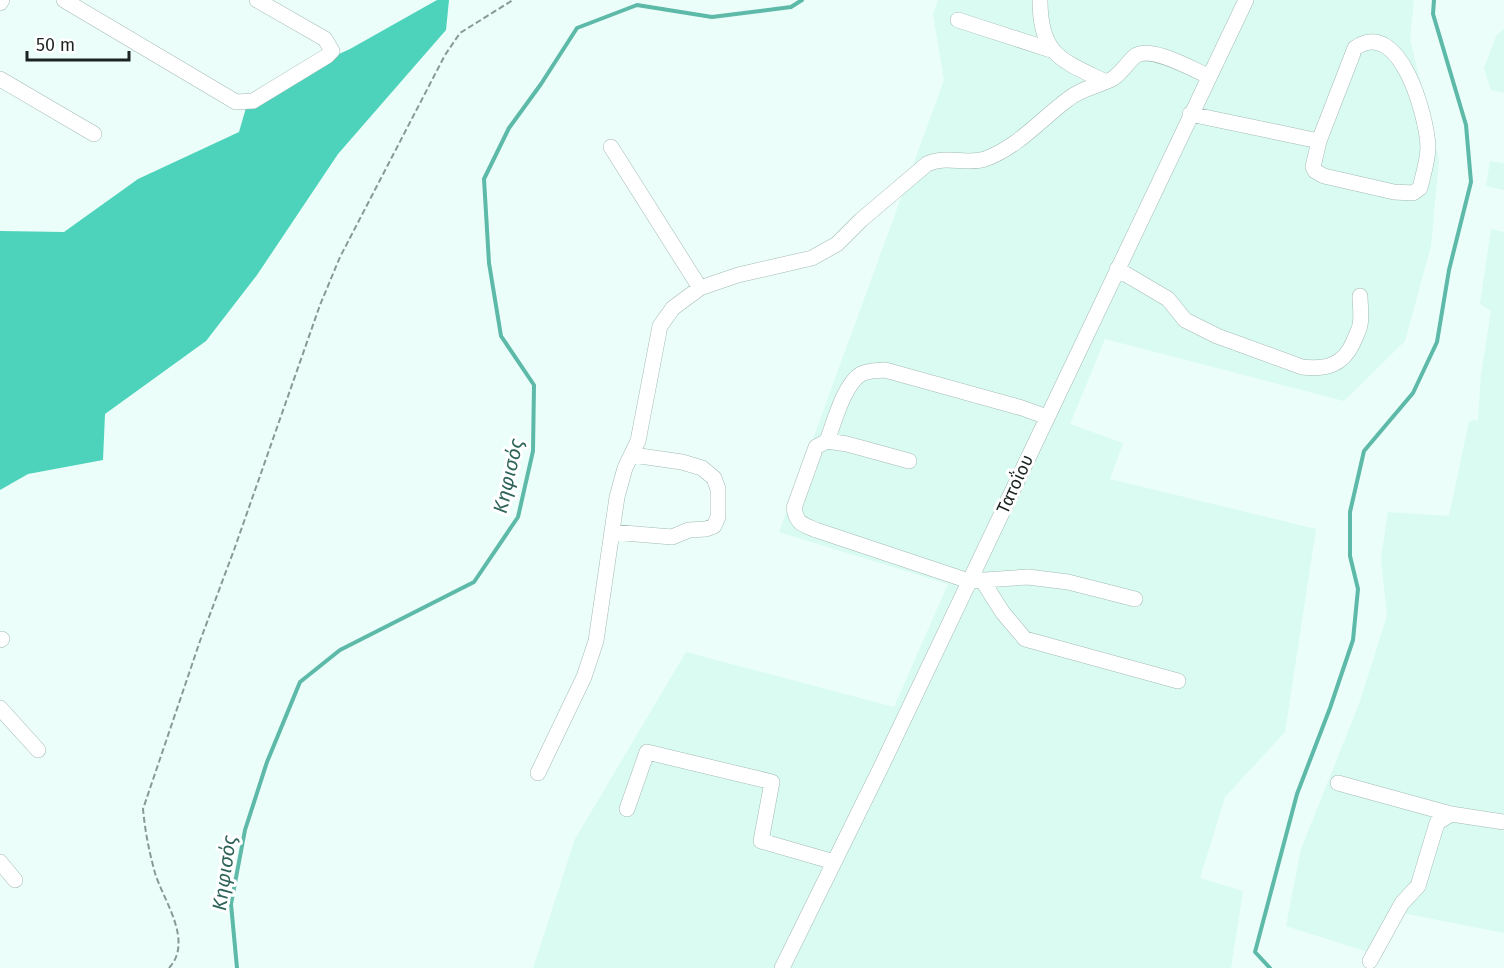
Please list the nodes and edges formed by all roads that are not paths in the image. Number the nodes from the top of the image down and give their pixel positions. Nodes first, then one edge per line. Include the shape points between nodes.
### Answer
1 (64, 0) edge
2 (257, 0) edge
3 (1040, 0) edge
4 (1246, 0) edge
5 (958, 20) dead end
6 (1054, 51) junction
7 (1208, 76) junction
8 (0, 79) edge
9 (1104, 81) junction
10 (1190, 114) junction
11 (94, 134) dead end
12 (1319, 141) junction
13 (611, 147) dead end
14 (1117, 269) junction
15 (700, 288) junction
16 (1360, 296) dead end
17 (1047, 417) junction
18 (827, 441) junction
19 (633, 455) junction
20 (909, 461) dead end
21 (612, 532) junction
22 (975, 580) junction
23 (1135, 599) dead end
24 (1178, 681) dead end
25 (0, 708) edge
26 (38, 750) dead end
27 (538, 773) dead end
28 (1338, 783) dead end
29 (627, 809) dead end
30 (1451, 813) junction
31 (1504, 822) edge
32 (0, 862) edge
33 (834, 862) junction
34 (15, 880) dead end
35 (1370, 962) dead end
36 (782, 968) edge

1 - 2 street via 236,102 253,101 332,51 325,39
3 - 6 street via 1043,35
4 - 7 street, Τατοΐου
5 - 6 street
6 - 9 street via 1068,64
7 - 9 street via 1146,53 1137,55 1113,78
7 - 10 street, Τατοΐου
8 - 11 street
9 - 15 street via 1080,90 1015,144 985,159 934,160 927,164 837,243 812,258 738,274
10 - 12 street
10 - 14 street, Τατοΐου
12 - 12 street via 1313,167 1324,176 1394,192 1413,193 1420,188 1428,154 1425,128 1413,84 1401,61 1387,46 1371,41 1355,48
13 - 15 street
14 - 16 street via 1168,299 1185,320 1217,336 1315,369 1341,361 1349,352 1360,325
14 - 17 street, Τατοΐου
15 - 19 street via 673,308 660,326
17 - 18 street via 885,370 871,371 853,381
17 - 22 street, Τατοΐου
18 - 20 street
18 - 22 street via 816,447 794,508 799,522
19 - 21 street via 617,497
19 - 21 street via 702,468 714,478 718,489 718,517 714,526 672,537
21 - 27 street via 596,641 584,677
22 - 23 street via 1028,577 1068,582
22 - 24 street via 1025,639
22 - 33 street, Τατοΐου
25 - 26 street
28 - 30 street
29 - 33 street via 647,752 772,782 760,842
30 - 31 street
30 - 35 street via 1437,823 1418,886 1402,903
32 - 34 street
33 - 36 street, Τατοΐου

